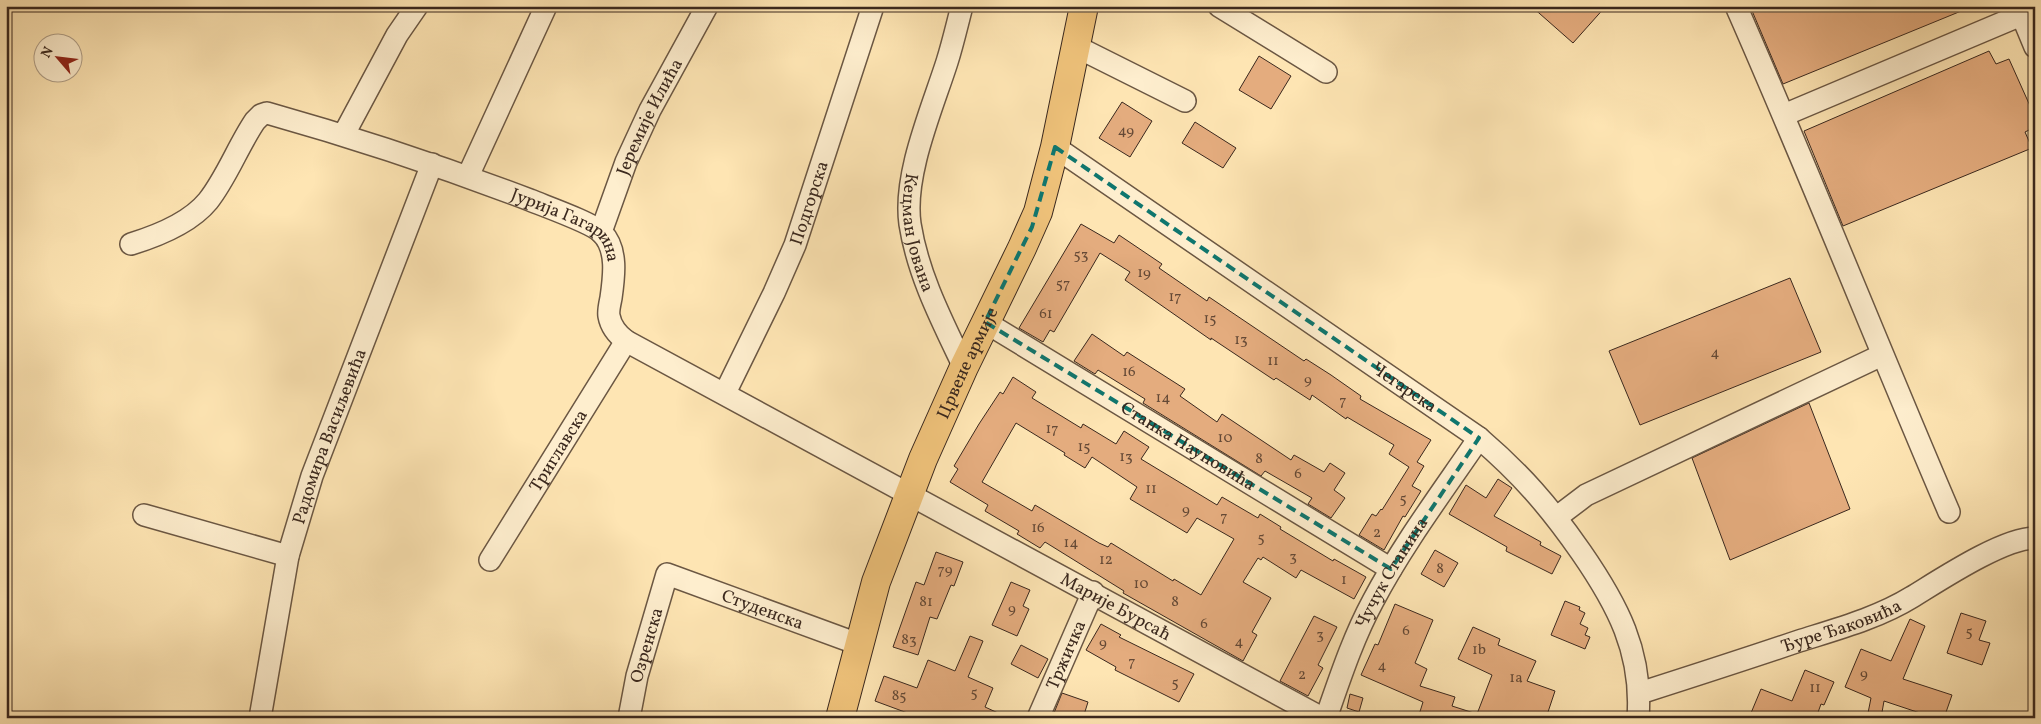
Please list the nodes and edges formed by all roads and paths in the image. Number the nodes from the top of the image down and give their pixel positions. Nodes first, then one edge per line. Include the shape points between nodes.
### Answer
1 (417, 6) edge
2 (707, 6) edge
3 (874, 6) edge
4 (962, 6) edge
5 (1084, 6) edge
6 (1218, 6) edge
7 (1736, 6) edge
8 (545, 8) edge
9 (2019, 11) edge
10 (1076, 46) junction
11 (2035, 47) edge
12 (1326, 72) dead end
13 (1185, 101) dead end
14 (1784, 115) junction
15 (344, 134) junction
16 (1055, 147) junction
17 (432, 164) junction
18 (468, 176) junction
19 (601, 232) junction
20 (131, 244) dead end
21 (985, 322) junction
22 (626, 341) junction
23 (1882, 355) junction
24 (964, 367) junction
25 (725, 393) junction
26 (1479, 438) junction
27 (909, 494) junction
28 (1949, 512) dead end
29 (144, 515) dead end
30 (1557, 517) junction
31 (2035, 538) edge
32 (288, 556) junction
33 (490, 560) dead end
34 (1391, 569) junction
35 (667, 574) joint
36 (1093, 592) junction
37 (858, 644) junction
38 (1640, 693) junction
39 (260, 718) edge
40 (629, 718) edge
41 (840, 718) edge
42 (1038, 718) edge
43 (1324, 718) edge
44 (1638, 718) edge

1 - 15 street via 397,35
2 - 19 street, Јеремије Илића via 650,110 626,162
3 - 25 street, Подгорска via 795,245
4 - 24 street, Кецман Јована via 916,162 909,199 918,263
5 - 10 main road, Црвене армије
6 - 12 street
7 - 14 street
8 - 18 street
9 - 11 street
9 - 14 street
10 - 13 street
10 - 16 main road, Црвене армије
14 - 23 street
15 - 17 street, Јурија Гагарина
15 - 20 street, Јурија Гагарина via 267,113 261,115 215,191 198,210 167,230
16 - 21 main road, Црвене армије via 1032,227
16 - 26 street, Чегарска
17 - 18 street, Јурија Гагарина
17 - 32 street, Радомира Васиљевића via 312,476
18 - 19 street, Јурија Гагарина
19 - 22 street, Јурија Гагарина via 613,255 608,315 613,328
21 - 24 main road, Црвене армије
21 - 34 street, Станка Пауновића
22 - 25 street, Јурија Гагарина
22 - 33 street, Триглавска
23 - 28 street
23 - 30 street via 1586,495
24 - 27 main road, Црвене армије
25 - 27 street, Јурија Гагарина
26 - 30 street, Чегарска via 1528,482
26 - 34 street, Чучук Станина
27 - 36 street, Марије Бурсаћ
27 - 37 main road, Црвене армије via 876,582
29 - 32 street
30 - 38 street, Чегарска via 1619,613 1630,641
31 - 38 street, Ђуре Ђаковића via 2014,542 1987,554 1897,606 1861,621
32 - 39 street, Радомира Васиљевића
34 - 43 street, Чучук Станина via 1357,632
35 - 37 street, Студенска
35 - 40 street, Озренска via 637,676
36 - 42 street, Тржичка
36 - 43 street, Марије Бурсаћ
37 - 41 main road, Црвене армије
38 - 44 street, Чегарска

